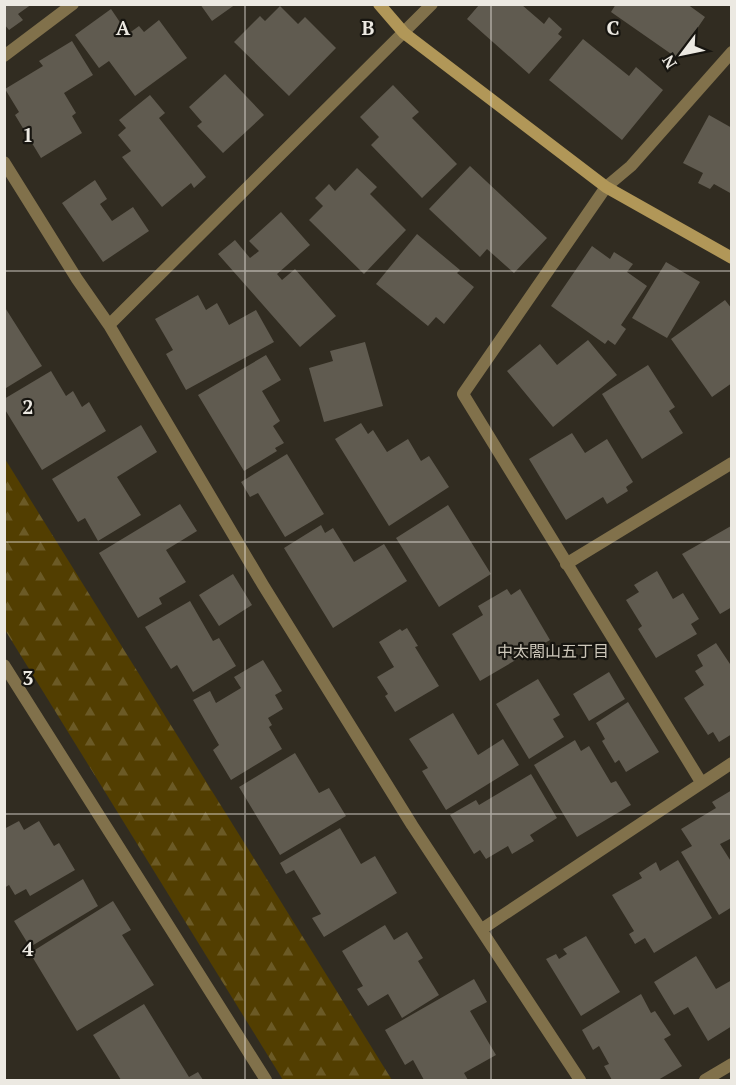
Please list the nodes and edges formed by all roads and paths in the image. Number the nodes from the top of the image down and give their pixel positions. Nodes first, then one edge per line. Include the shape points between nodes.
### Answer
1 (73, 4) edge
2 (379, 4) edge
3 (432, 4) edge
4 (404, 33) junction
5 (732, 52) edge
6 (4, 56) edge
7 (4, 162) edge
8 (606, 187) junction
9 (732, 258) edge
10 (109, 325) junction
11 (732, 462) edge
12 (566, 564) junction
13 (4, 665) edge
14 (732, 763) edge
15 (701, 782) junction
16 (482, 928) junction
17 (732, 1064) edge
18 (266, 1080) edge
19 (580, 1080) edge
20 (705, 1080) edge

1 - 6 street
2 - 4 street
3 - 4 street
4 - 8 street
4 - 10 street
5 - 8 street via 631,166
7 - 10 street
8 - 9 street
8 - 12 street via 463,394
10 - 16 street via 269,595 412,825
11 - 12 street
12 - 15 street
13 - 18 street
14 - 15 street
15 - 16 street
16 - 19 street
17 - 20 street

